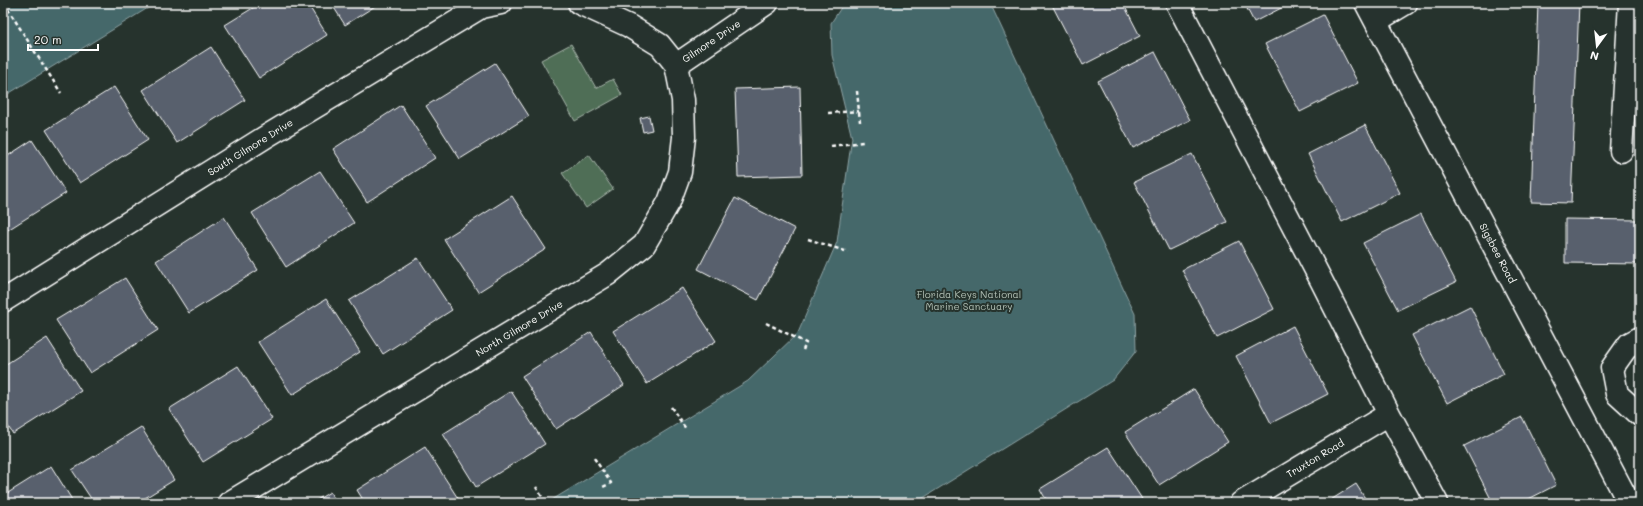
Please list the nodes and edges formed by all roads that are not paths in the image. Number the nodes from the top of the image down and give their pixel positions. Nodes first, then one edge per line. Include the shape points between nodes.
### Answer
1 (502, 3) edge
2 (579, 3) edge
3 (766, 3) edge
4 (1177, 3) edge
5 (1406, 3) edge
6 (1630, 3) edge
7 (1371, 12) edge
8 (676, 66) junction
9 (1621, 151) dead end
10 (3, 300) edge
11 (1640, 338) edge
12 (1388, 414) junction
13 (1640, 415) edge
14 (229, 503) edge
15 (1241, 503) edge
16 (1437, 503) edge
17 (1629, 503) edge

1 - 10 street, South Gilmore Drive via 481,7
2 - 8 street via 629,26 660,45
3 - 8 street, Gilmore Drive
4 - 12 street
5 - 7 street
6 - 9 street
7 - 17 street, Sigsbee Road
8 - 14 street, North Gilmore Drive via 683,100 684,137 680,172 669,202 644,245 608,274
11 - 13 street via 1629,344 1612,368 1617,394
12 - 15 street, Truxton Road
12 - 16 street

